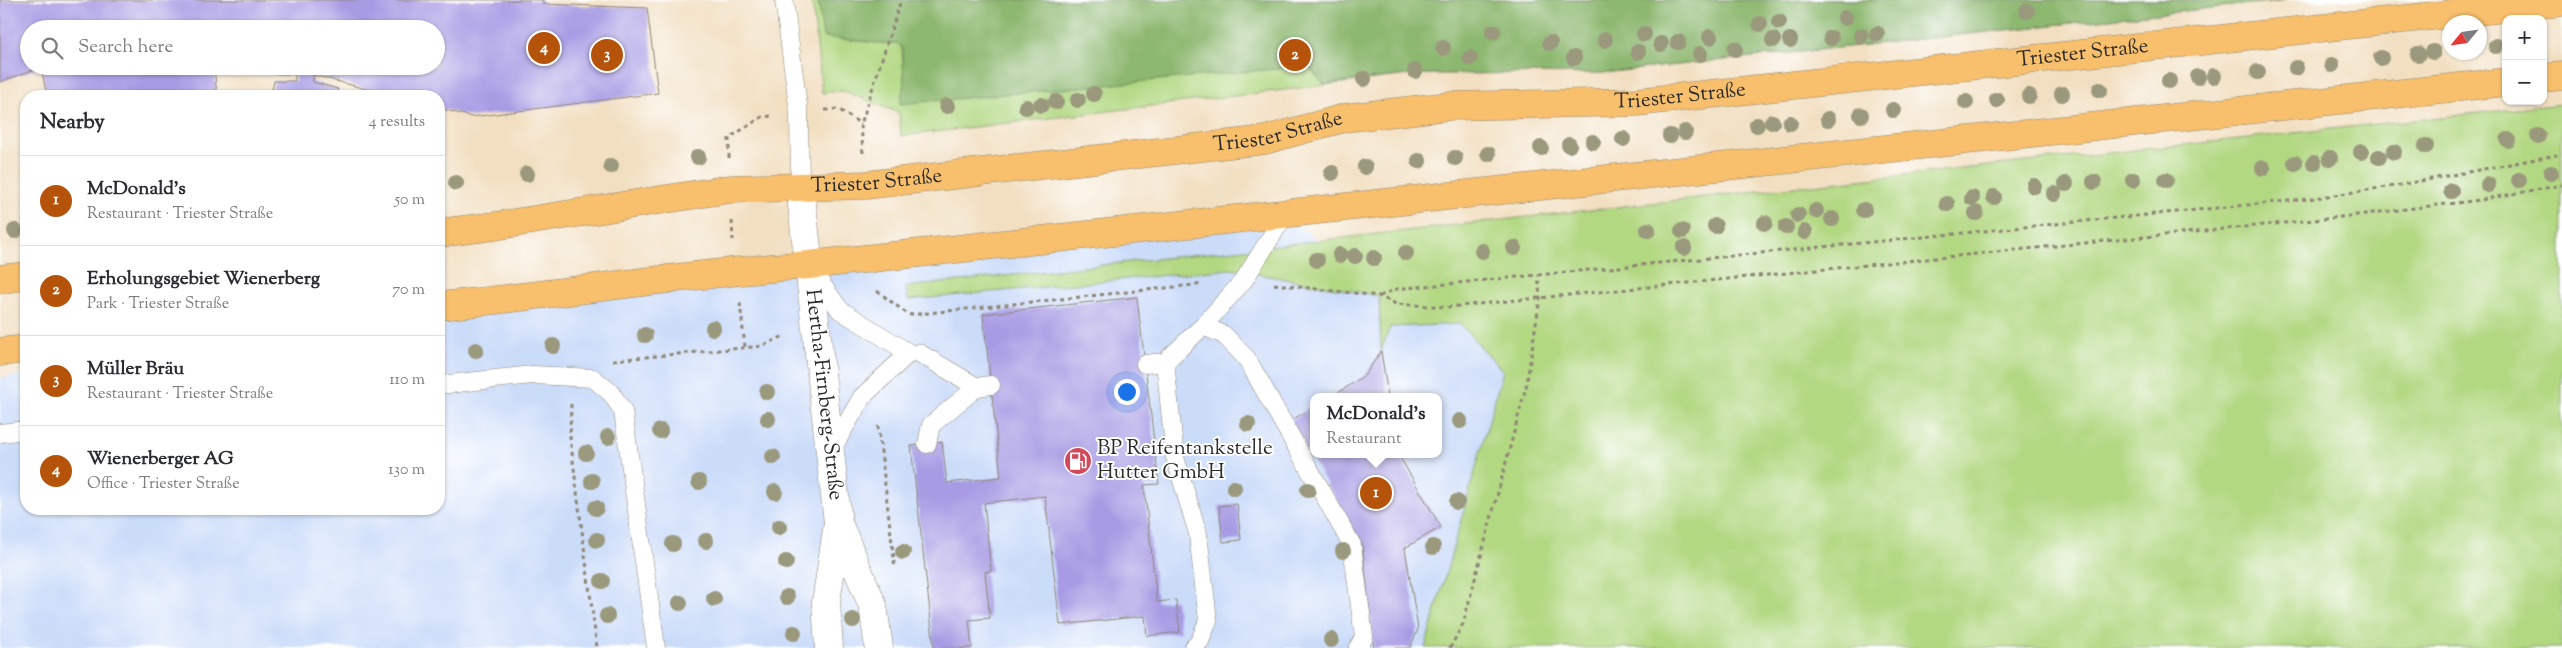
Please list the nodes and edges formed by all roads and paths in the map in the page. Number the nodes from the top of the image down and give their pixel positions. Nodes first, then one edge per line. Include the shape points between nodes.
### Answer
1 (784, 0) edge
2 (901, 0) edge
3 (2562, 2) edge
4 (2562, 76) edge
5 (2547, 78) edge
6 (2502, 82) edge
7 (867, 101) dead end
8 (2562, 154) edge
9 (2562, 185) edge
10 (800, 187) junction
11 (1286, 213) junction
12 (445, 232) edge
13 (808, 265) junction
14 (1538, 276) junction
15 (20, 277) edge
16 (0, 279) edge
17 (1244, 280) junction
18 (877, 292) dead end
19 (1379, 296) junction
20 (1540, 298) junction
21 (445, 305) edge
22 (908, 314) junction
23 (1203, 326) junction
24 (762, 346) dead end
25 (20, 350) edge
26 (0, 352) edge
27 (914, 353) junction
28 (1165, 362) junction
29 (1145, 364) dead end
30 (594, 378) junction
31 (445, 384) edge
32 (566, 400) dead end
33 (877, 424) dead end
34 (20, 431) edge
35 (0, 433) edge
36 (927, 444) dead end
37 (830, 451) junction
38 (838, 523) junction
39 (895, 570) dead end
40 (597, 648) edge
41 (656, 648) edge
42 (829, 648) edge
43 (879, 648) edge
44 (1193, 648) edge
45 (1358, 648) edge
46 (1450, 648) edge

1 - 10 lane via 799,113
2 - 7 path
3 - 10 main road, Triester Straße via 1637,102 1449,106 1344,118 1265,140 866,185
4 - 5 main road
6 - 11 main road
8 - 14 path via 2308,199
9 - 20 path via 2480,200 2324,219
10 - 12 main road, Triester Straße via 730,188
10 - 13 street, Triester Straße
11 - 13 main road
11 - 17 lane
13 - 21 main road via 735,270
13 - 27 lane via 840,310
13 - 37 street, Hertha-Firnberg-Straße
14 - 19 path via 1396,289
14 - 20 path
15 - 16 main road
17 - 19 path
17 - 22 path
17 - 23 lane
18 - 22 path
19 - 20 path via 1396,304 1448,306
20 - 46 path via 1526,387 1463,624
22 - 27 path
23 - 28 lane
23 - 45 lane via 1224,335 1247,359 1352,545 1364,637
24 - 30 path via 615,358
25 - 26 main road
27 - 36 lane via 984,386 932,425
27 - 37 lane via 862,397
28 - 29 lane
28 - 44 lane via 1175,457 1198,534 1208,620 1200,641
30 - 31 lane via 533,375
30 - 41 lane via 612,394 623,411
32 - 40 path via 571,403 570,438
33 - 39 path
34 - 35 lane
37 - 38 street, Hertha-Firnberg-Straße
38 - 42 street, Hertha-Firnberg-Straße via 826,602
38 - 43 street, Hertha-Firnberg-Straße via 873,606

